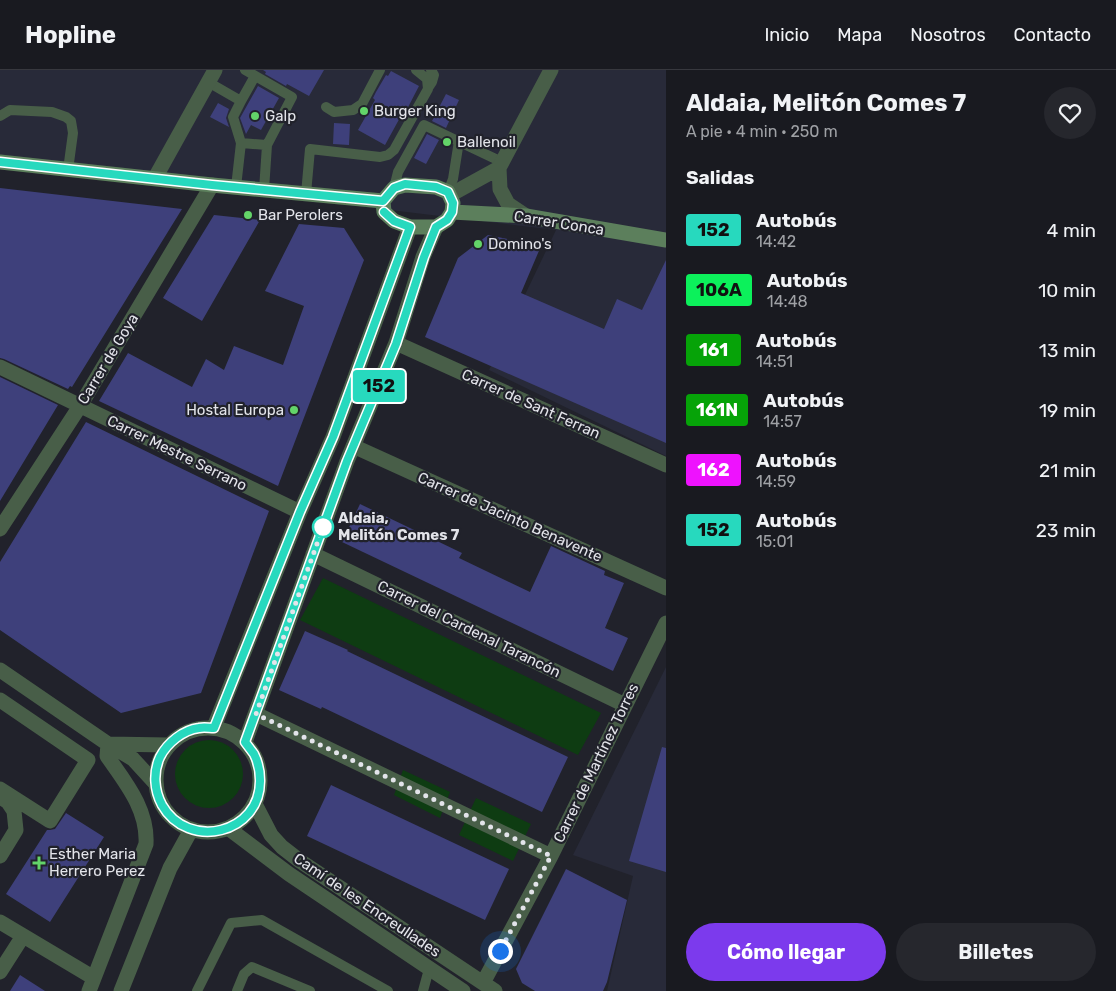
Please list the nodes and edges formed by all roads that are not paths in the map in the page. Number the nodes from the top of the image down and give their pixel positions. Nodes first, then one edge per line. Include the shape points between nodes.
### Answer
1 (245, 70) edge
2 (380, 70) edge
3 (416, 70) edge
4 (431, 70) edge
5 (551, 70) edge
6 (212, 76) edge
7 (255, 76) junction
8 (428, 89) junction
9 (242, 101) junction
10 (326, 107) dead end
11 (0, 116) edge
12 (459, 141) junction
13 (242, 143) junction
14 (266, 145) junction
15 (0, 162) edge
16 (501, 165) junction
17 (68, 170) junction
18 (155, 178) junction
19 (212, 185) junction
20 (236, 187) junction
21 (394, 188) junction
22 (264, 190) junction
23 (306, 194) junction
24 (449, 194) junction
25 (383, 201) junction
26 (452, 212) junction
27 (526, 216) junction
28 (410, 227) junction
29 (436, 227) junction
30 (666, 240) edge
31 (396, 344) junction
32 (0, 367) edge
33 (80, 406) junction
34 (353, 446) junction
35 (666, 465) edge
36 (300, 512) junction
37 (0, 530) edge
38 (313, 554) junction
39 (666, 588) edge
40 (666, 623) edge
41 (0, 670) edge
42 (0, 700) edge
43 (625, 705) junction
44 (256, 714) junction
45 (214, 728) junction
46 (245, 742) junction
47 (108, 744) junction
48 (168, 745) junction
49 (155, 783) junction
50 (0, 789) edge
51 (0, 797) edge
52 (255, 804) junction
53 (228, 828) junction
54 (191, 830) junction
55 (0, 856) edge
56 (551, 856) junction
57 (0, 922) edge
58 (23, 936) junction
59 (429, 969) junction
60 (0, 972) edge
61 (92, 985) edge
62 (489, 987) edge
63 (457, 990) edge
64 (122, 991) edge
65 (197, 991) edge
66 (237, 991) edge
67 (310, 991) edge
68 (388, 991) edge
69 (423, 991) edge

1 - 7 lane
2 - 10 lane via 362,104 354,110 334,112
3 - 8 lane via 427,79
4 - 8 lane via 434,75
5 - 16 street
6 - 9 lane
6 - 18 street
7 - 9 lane
7 - 14 lane via 292,97
8 - 23 lane via 394,150 388,155 380,157 310,149
9 - 13 lane via 233,117
11 - 17 lane via 10,110 52,112 66,117 71,121 73,133
12 - 16 lane
12 - 21 lane via 424,125 398,172
12 - 24 lane
13 - 14 lane
13 - 20 lane
14 - 22 lane
15 - 17 street
16 - 24 street
16 - 27 street via 500,189 508,204
17 - 18 street
18 - 19 street
19 - 20 street
19 - 33 street, Carrer de Goya
20 - 22 street
21 - 24 street via 405,184 436,187
21 - 25 street
22 - 23 street
23 - 25 street
24 - 26 street
25 - 28 street via 384,212 394,221
26 - 27 street, Carrer Conca
26 - 29 street
27 - 30 street, Carrer Conca
28 - 29 street
28 - 36 street via 333,437
29 - 31 street
31 - 34 street
31 - 35 street, Carrer de Sant Ferran
32 - 33 street, Carrer Mestre Serrano
33 - 36 street, Carrer Mestre Serrano
33 - 37 street, Carrer de Goya
34 - 38 street
34 - 39 street, Carrer de Jacinto Benavente
36 - 45 street
38 - 43 street, Carrer del Cardenal Tarancón
38 - 44 street
40 - 43 street, Carrer de Martínez Torres
41 - 47 street
42 - 50 street via 88,760 50,821
43 - 56 street, Carrer de Martínez Torres
44 - 46 street
44 - 56 street
45 - 46 street via 231,732
45 - 48 street via 197,728 181,734
46 - 52 street via 260,771 260,788
47 - 48 street
47 - 49 street via 133,759
47 - 61 street via 106,756 142,813 146,844
48 - 49 street via 156,769
49 - 54 street via 158,798 166,812
51 - 55 street via 14,812 16,830
52 - 53 street via 244,818
52 - 62 street, Camí de les Encreullades via 271,835 282,847
53 - 54 street via 206,832
53 - 59 street, Camí de les Encreullades via 288,874
54 - 64 street via 170,868
56 - 62 street, Carrer de Martínez Torres
57 - 58 street
58 - 60 street
58 - 61 street
59 - 63 street, Camí de les Encreullades
59 - 69 lane
65 - 68 lane via 230,923 262,920
66 - 67 lane via 244,974 252,967

